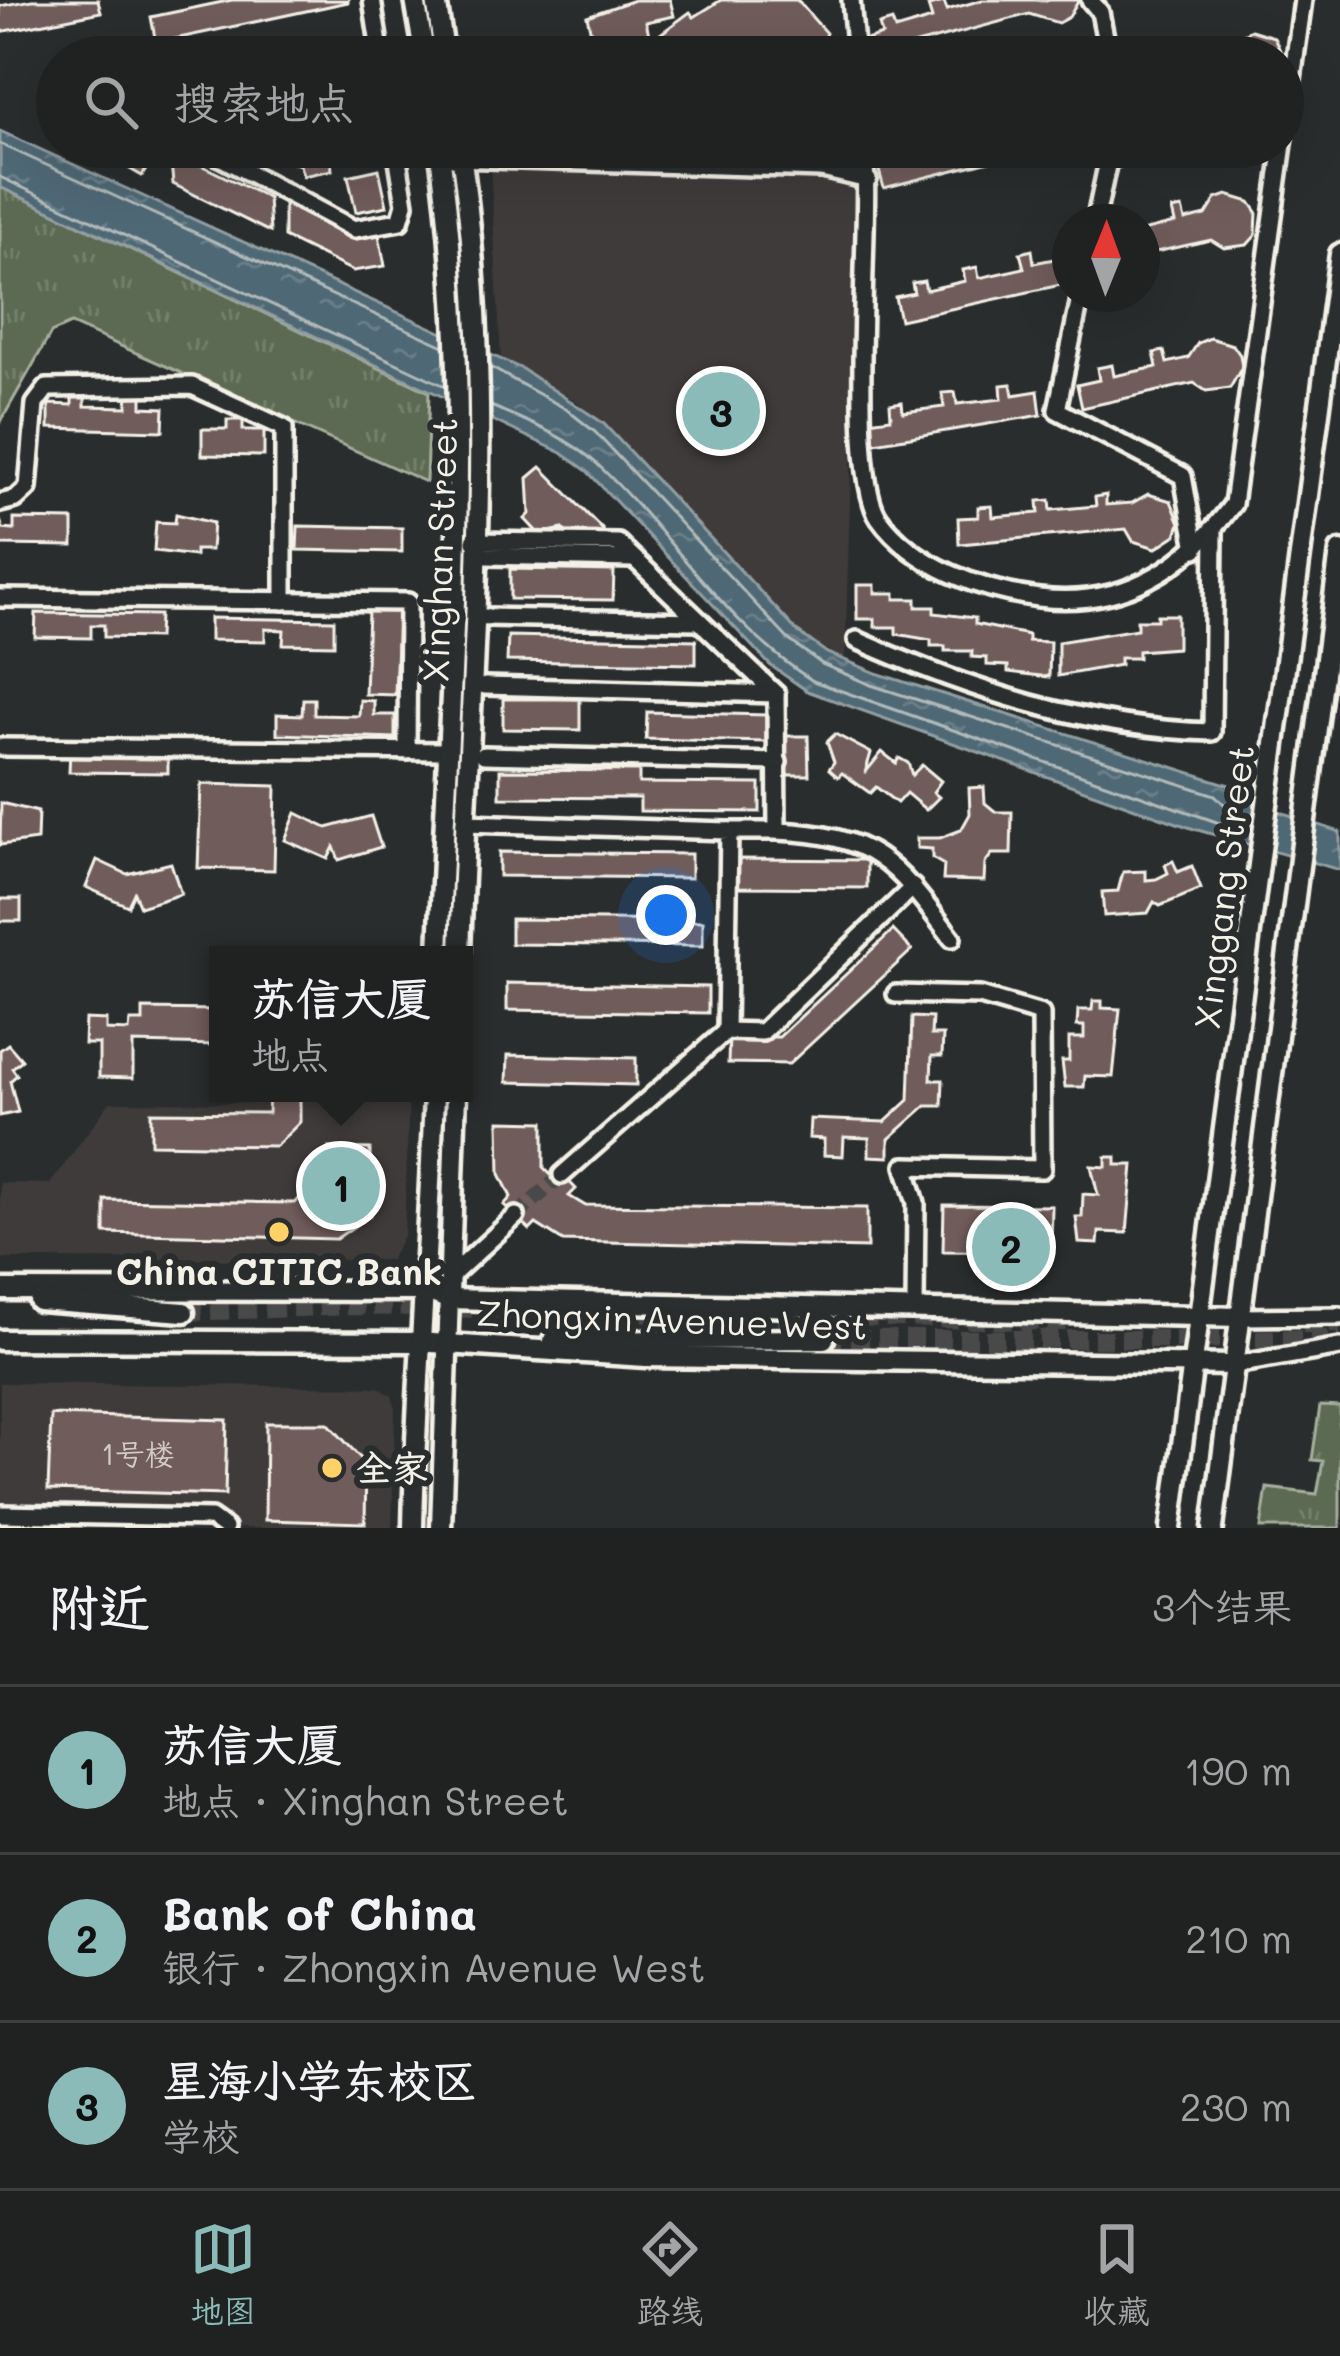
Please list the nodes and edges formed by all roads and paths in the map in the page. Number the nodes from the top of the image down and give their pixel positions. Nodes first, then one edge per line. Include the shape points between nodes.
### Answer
1 (373, 0) edge
2 (415, 0) edge
3 (436, 0) edge
4 (851, 0) edge
5 (1090, 0) edge
6 (1303, 0) edge
7 (378, 36) edge
8 (421, 36) edge
9 (442, 36) edge
10 (854, 36) edge
11 (1105, 36) edge
12 (1298, 36) edge
13 (239, 168) edge
14 (399, 168) edge
15 (442, 168) edge
16 (461, 168) edge
17 (799, 168) edge
18 (867, 168) edge
19 (1107, 168) edge
20 (1281, 168) edge
21 (822, 169) joint
22 (868, 180) junction
23 (1100, 204) edge
24 (1340, 254) edge
25 (1077, 312) edge
26 (466, 324) junction
27 (0, 502) edge
28 (1214, 529) junction
29 (481, 548) junction
30 (1196, 549) junction
31 (1340, 550) edge
32 (0, 598) edge
33 (284, 601) junction
34 (486, 617) dead end
35 (699, 621) junction
36 (857, 640) dead end
37 (485, 686) dead end
38 (776, 694) junction
39 (0, 747) edge
40 (406, 751) junction
41 (446, 751) junction
42 (484, 755) dead end
43 (778, 762) junction
44 (464, 823) junction
45 (729, 831) junction
46 (777, 831) junction
47 (913, 887) junction
48 (952, 938) dead end
49 (439, 946) edge
50 (460, 946) edge
51 (896, 994) dead end
52 (726, 1030) junction
53 (434, 1102) edge
54 (456, 1102) edge
55 (562, 1174) tunnel mouth
56 (516, 1216) tunnel mouth
57 (450, 1276) junction
58 (427, 1291) junction
59 (0, 1294) edge
60 (447, 1299) junction
61 (915, 1306) junction
62 (184, 1312) tunnel mouth
63 (1200, 1316) junction
64 (1340, 1316) edge
65 (1240, 1317) junction
66 (824, 1339) tunnel mouth
67 (0, 1340) edge
68 (417, 1342) junction
69 (446, 1345) junction
70 (1340, 1347) edge
71 (1193, 1364) junction
72 (1234, 1365) junction
73 (0, 1514) edge
74 (225, 1528) edge
75 (413, 1528) edge
76 (441, 1528) edge
77 (1171, 1528) edge
78 (1213, 1528) edge

1 - 7 street
2 - 8 main road
3 - 9 main road
4 - 10 street
5 - 11 street
6 - 12 street
13 - 14 street via 354,229 400,221
15 - 26 main road, Xinghan Street
16 - 26 main road, Xinghan Street
17 - 21 street
18 - 22 street
19 - 23 street
20 - 28 street via 1243,456 1233,504
21 - 22 street
22 - 30 street via 862,447 879,518 956,576 1064,601 1134,587
24 - 63 main road, Xinggang Street
25 - 30 street via 1057,410 1183,476
26 - 29 main road, Xinghan Street
26 - 41 main road, Xinghan Street
27 - 33 street via 28,488 35,404 47,388 193,386 284,428
28 - 30 street
28 - 36 street via 1212,731 1073,714 929,673
29 - 35 street via 618,543
29 - 44 main road, Xinghan Street
31 - 65 main road, Xinggang Street
32 - 33 street
33 - 40 street via 408,602
34 - 35 street
35 - 38 street
37 - 38 street
38 - 43 street
39 - 40 street
40 - 41 street
41 - 49 main road, Xinghan Street
42 - 43 street
43 - 46 street
44 - 45 street
44 - 50 main road, Xinghan Street
45 - 46 street
45 - 52 street
46 - 47 street via 832,833 880,854
47 - 48 street
47 - 52 street via 762,1032
51 - 61 street via 980,996 1041,1014 1042,1169 905,1166 916,1203
52 - 55 street
53 - 58 main road
54 - 57 main road
56 - 57 street
57 - 60 main road
58 - 59 main road, Zhongxin Avenue West
58 - 60 main road, Zhongxin Avenue West
58 - 68 main road
59 - 62 main road
60 - 61 main road, Zhongxin Avenue West
60 - 69 main road
61 - 63 main road, Zhongxin Avenue West
63 - 65 main road, Zhongxin Avenue West
63 - 71 main road, Xinggang Street
64 - 65 street, Zhongxin Avenue West
65 - 72 main road, Xinggang Street
66 - 69 main road
67 - 68 main road, Zhongxin Avenue West
68 - 69 main road, Zhongxin Avenue West
68 - 75 main road
69 - 71 main road, Zhongxin Avenue West via 646,1357
69 - 76 main road
70 - 72 street, Zhongxin Avenue West
71 - 72 main road, Zhongxin Avenue West
71 - 77 main road, Xinggang Street
72 - 78 main road, Xinggang Street
73 - 74 street via 211,1518

